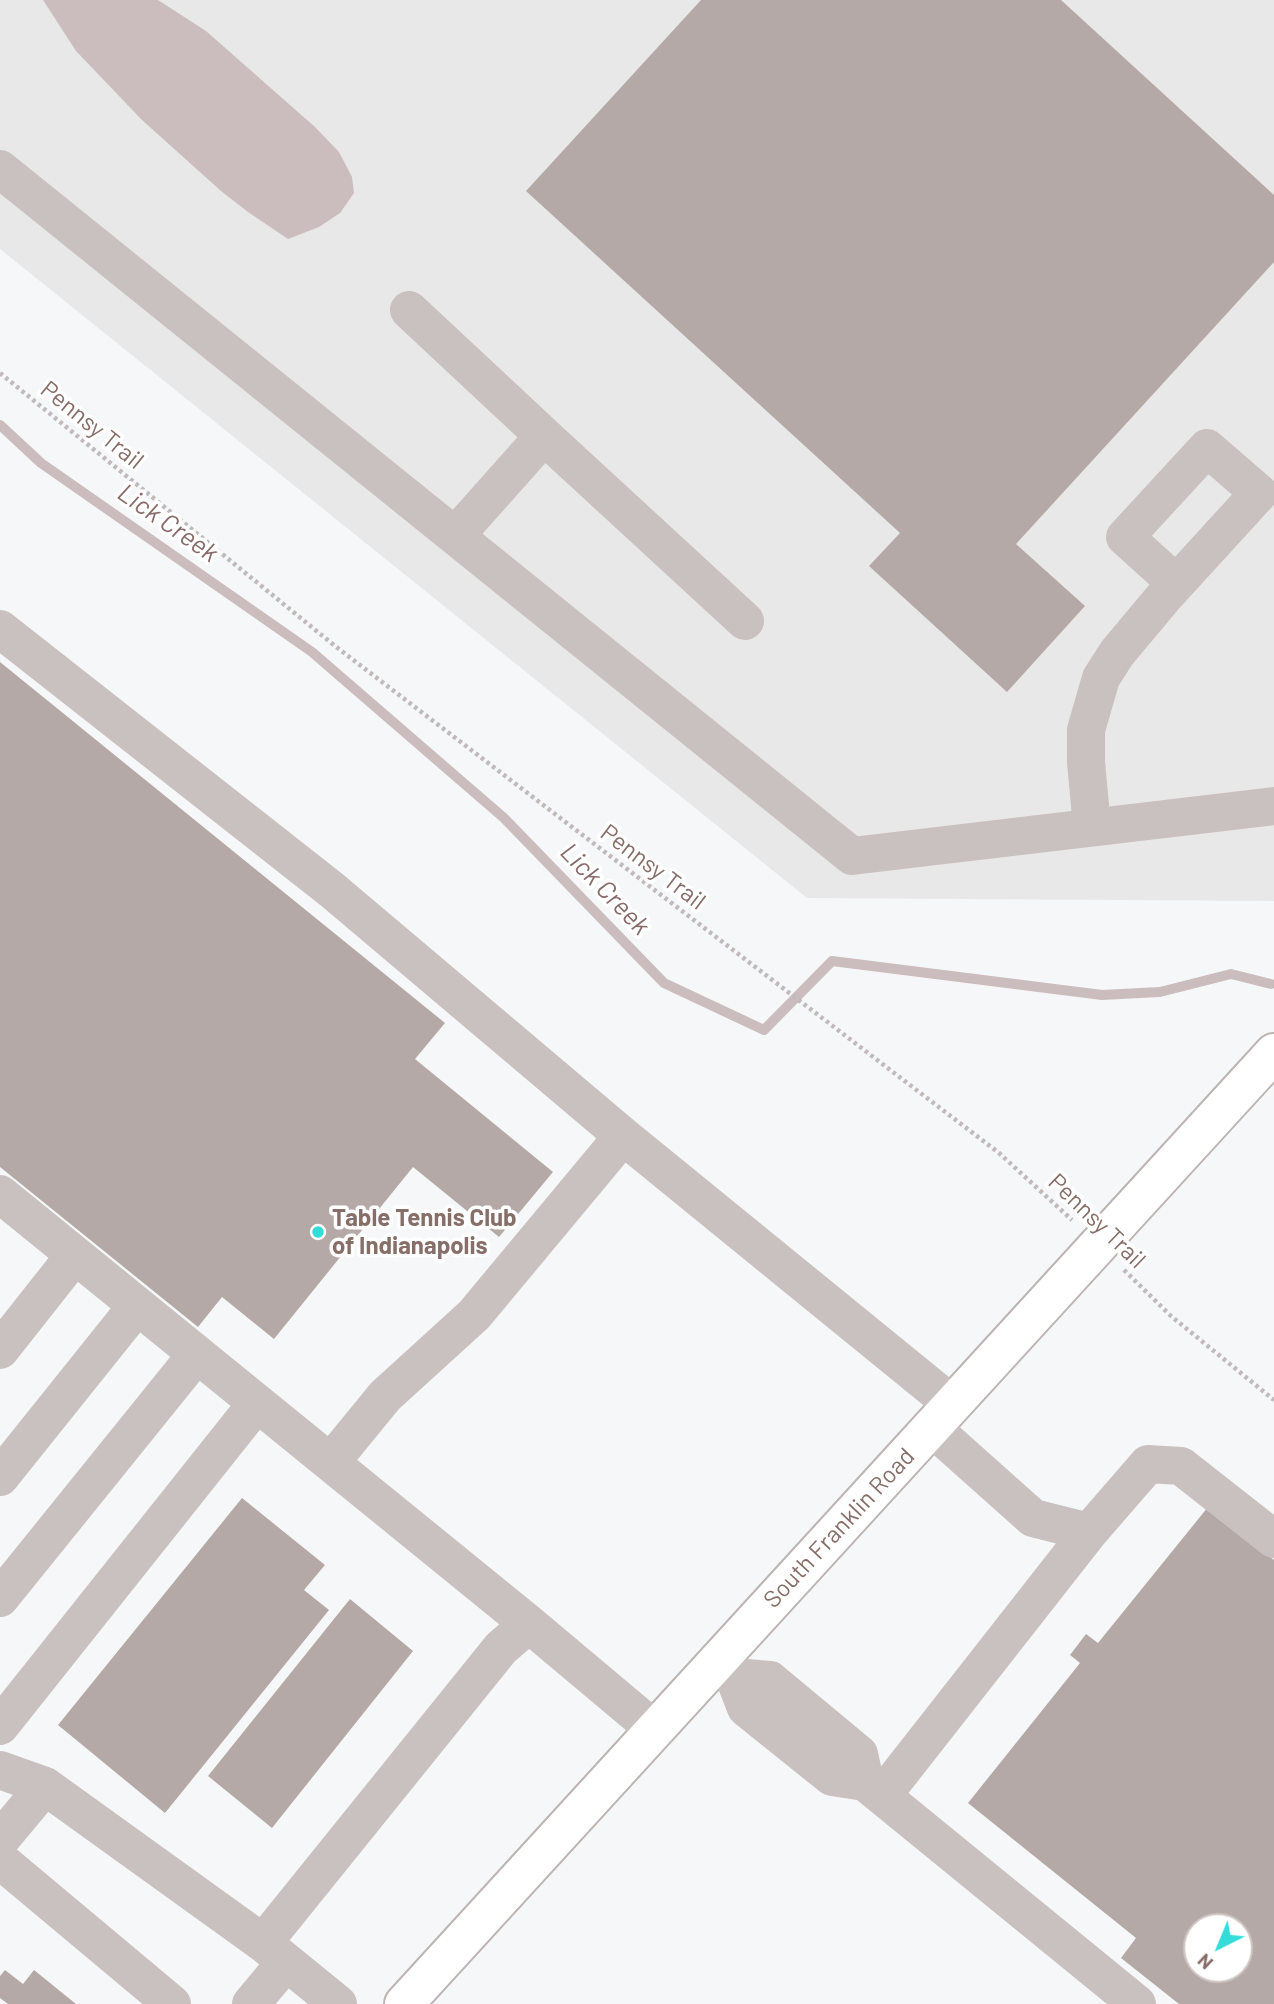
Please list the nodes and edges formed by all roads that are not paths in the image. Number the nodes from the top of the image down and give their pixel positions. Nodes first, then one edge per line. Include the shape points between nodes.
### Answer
1 (0, 169) edge
2 (409, 310) dead end
3 (544, 436) junction
4 (455, 536) junction
5 (1177, 583) dead end
6 (745, 621) dead end
7 (0, 629) edge
8 (1274, 806) edge
9 (1092, 827) junction
10 (1274, 1053) edge
11 (623, 1136) junction
12 (6, 1211) edge
13 (75, 1255) junction
14 (137, 1306) junction
15 (0, 1350) edge
16 (197, 1354) junction
17 (257, 1403) junction
18 (941, 1416) junction
19 (331, 1462) junction
20 (0, 1477) edge
21 (1090, 1532) junction
22 (1274, 1539) edge
23 (0, 1598) edge
24 (529, 1624) junction
25 (725, 1669) junction
26 (0, 1726) edge
27 (654, 1729) junction
28 (0, 1770) edge
29 (45, 1786) junction
30 (873, 1789) junction
31 (0, 1840) edge
32 (0, 1860) edge
33 (275, 1952) junction
34 (172, 2004) edge
35 (251, 2004) edge
36 (338, 2004) edge
37 (404, 2004) edge
38 (1137, 2004) edge

1 - 4 lane
2 - 3 lane
3 - 4 lane
3 - 6 lane
4 - 9 lane via 852,856
5 - 9 lane via 1117,653 1096,690 1086,730
7 - 11 lane via 332,890
8 - 9 lane
10 - 18 main road, South Franklin Road
11 - 18 lane
11 - 19 lane via 474,1315 385,1396
12 - 13 lane
13 - 14 lane
13 - 15 lane
14 - 16 lane
14 - 20 lane
16 - 17 lane
16 - 23 lane
17 - 19 lane
17 - 26 lane
18 - 21 lane via 1033,1518
18 - 25 main road, South Franklin Road
19 - 24 lane
21 - 22 lane via 1148,1464 1181,1466
21 - 30 lane
24 - 27 lane
24 - 33 lane via 502,1648
25 - 27 main road, South Franklin Road
25 - 30 lane via 770,1680 859,1754
27 - 37 main road, South Franklin Road
28 - 29 lane
29 - 31 lane
29 - 33 lane
30 - 38 lane
32 - 34 lane
33 - 35 lane
33 - 36 lane

